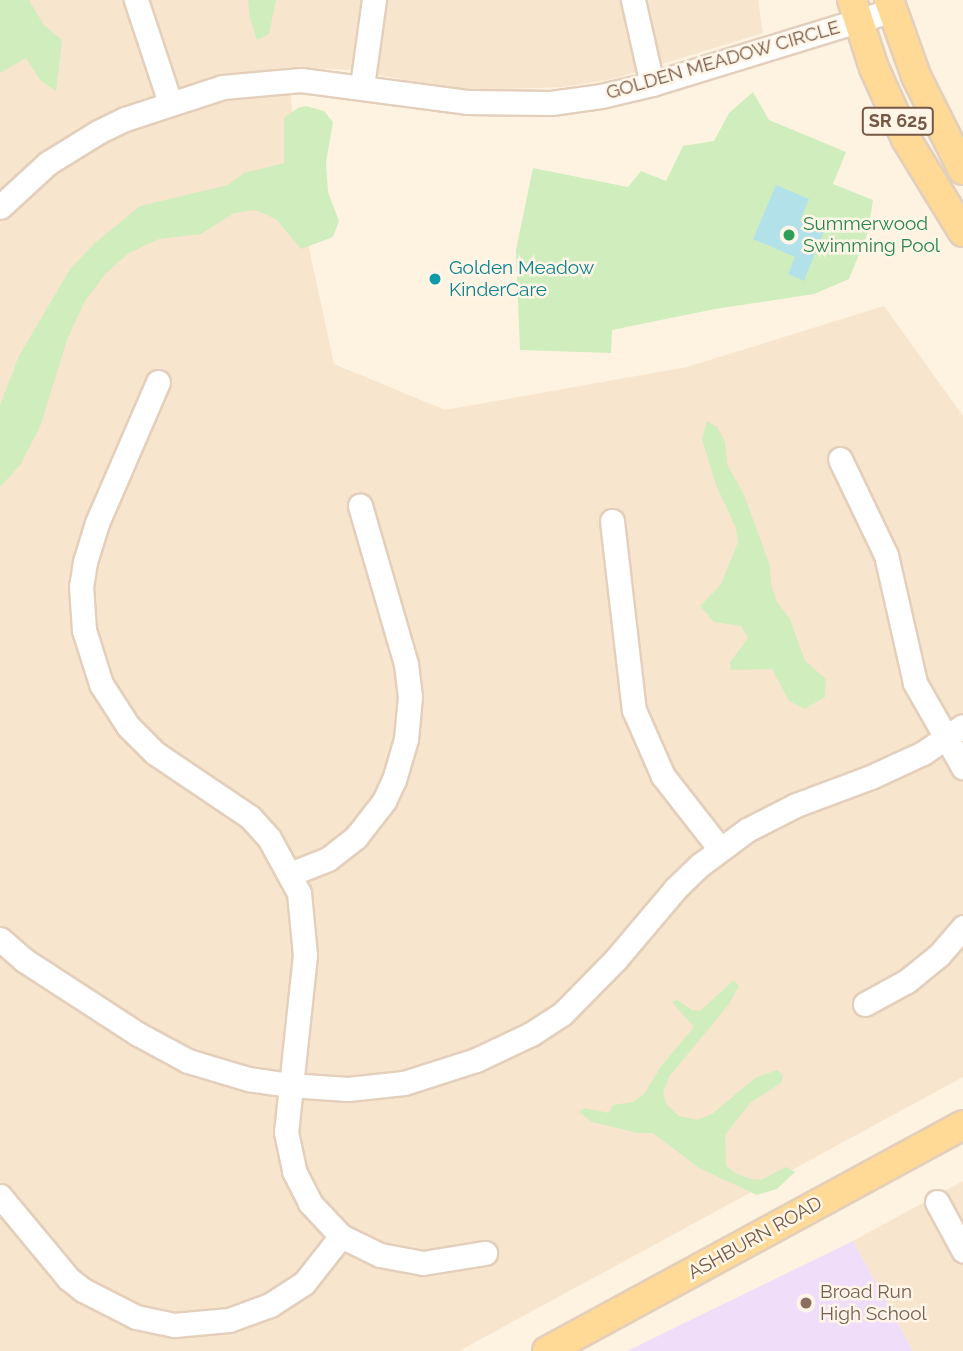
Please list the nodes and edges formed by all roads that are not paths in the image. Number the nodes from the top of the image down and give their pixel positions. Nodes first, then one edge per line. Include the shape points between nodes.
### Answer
1 (136, 0) edge
2 (374, 0) edge
3 (633, 0) edge
4 (891, 5) edge
5 (855, 10) edge
6 (652, 85) junction
7 (362, 86) junction
8 (170, 103) junction
9 (963, 170) edge
10 (0, 207) edge
11 (963, 232) edge
12 (159, 382) dead end
13 (840, 458) dead end
14 (360, 506) dead end
15 (612, 521) dead end
16 (954, 732) edge
17 (963, 767) edge
18 (720, 849) junction
19 (290, 874) junction
20 (963, 927) edge
21 (0, 939) edge
22 (865, 1004) dead end
23 (289, 1085) junction
24 (963, 1125) edge
25 (0, 1196) edge
26 (937, 1202) dead end
27 (341, 1237) junction
28 (963, 1250) edge
29 (485, 1253) dead end
30 (547, 1351) edge

1 - 8 street
2 - 7 street
3 - 6 street
4 - 5 street, GOLDEN MEADOW CIRCLE
4 - 9 main road, SR 625 via 916,76
5 - 6 street, GOLDEN MEADOW CIRCLE
5 - 11 main road, SR 625 via 874,68 906,139
6 - 7 street, GOLDEN MEADOW CIRCLE via 524,104 427,97
7 - 8 street, GOLDEN MEADOW CIRCLE via 302,80 262,82 223,87
8 - 10 street, GOLDEN MEADOW CIRCLE via 125,119 71,147
12 - 19 street via 90,543 81,597 89,650 101,684 128,726 168,764 250,817
13 - 16 street via 886,555 915,683
14 - 19 street via 406,664 410,697 406,739 384,801 356,837 321,863
15 - 18 street via 634,710 663,776
16 - 17 street
16 - 18 street via 923,753 871,777 773,815
18 - 23 street via 676,888 575,1003 531,1034 476,1060 404,1083 348,1089
19 - 23 street via 301,903 305,955
20 - 22 street via 907,981
21 - 23 street via 36,967 171,1052 223,1073
23 - 27 street via 286,1132 294,1171 310,1203
24 - 30 main road, ASHBURN ROAD
25 - 27 street via 83,1290 136,1317 174,1325 229,1320 270,1305 313,1273
26 - 28 street
27 - 29 street via 405,1262 440,1262

